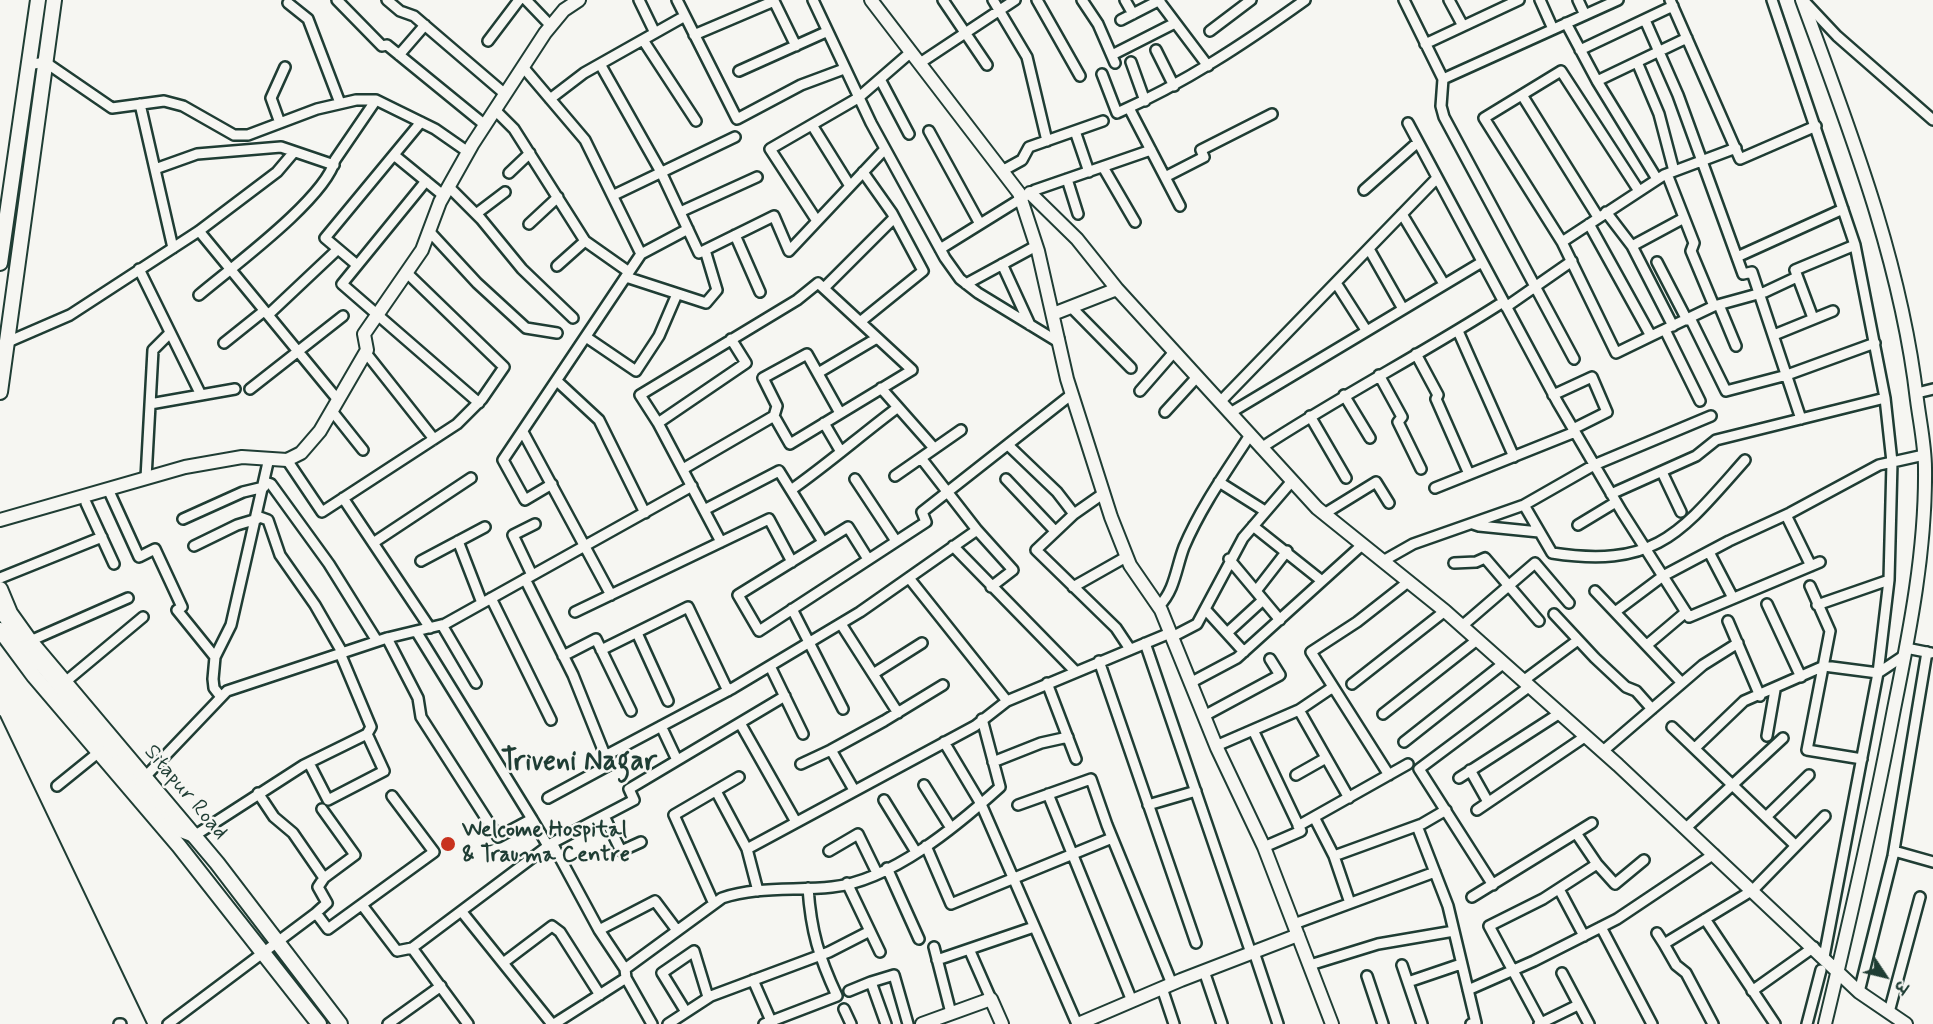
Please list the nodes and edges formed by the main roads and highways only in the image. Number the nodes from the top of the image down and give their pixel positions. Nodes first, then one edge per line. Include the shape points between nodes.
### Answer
1 (38, 0) edge
2 (54, 0) edge
3 (0, 262) edge
4 (3, 344) edge
5 (0, 392) edge
6 (0, 589) edge
7 (0, 630) edge
8 (319, 1024) edge
9 (340, 1024) edge

1 - 3 main road
2 - 4 main road
4 - 5 main road
6 - 9 main road, Sitapur Road via 10,613 30,641 194,836
7 - 8 main road, Sitapur Road via 179,846

